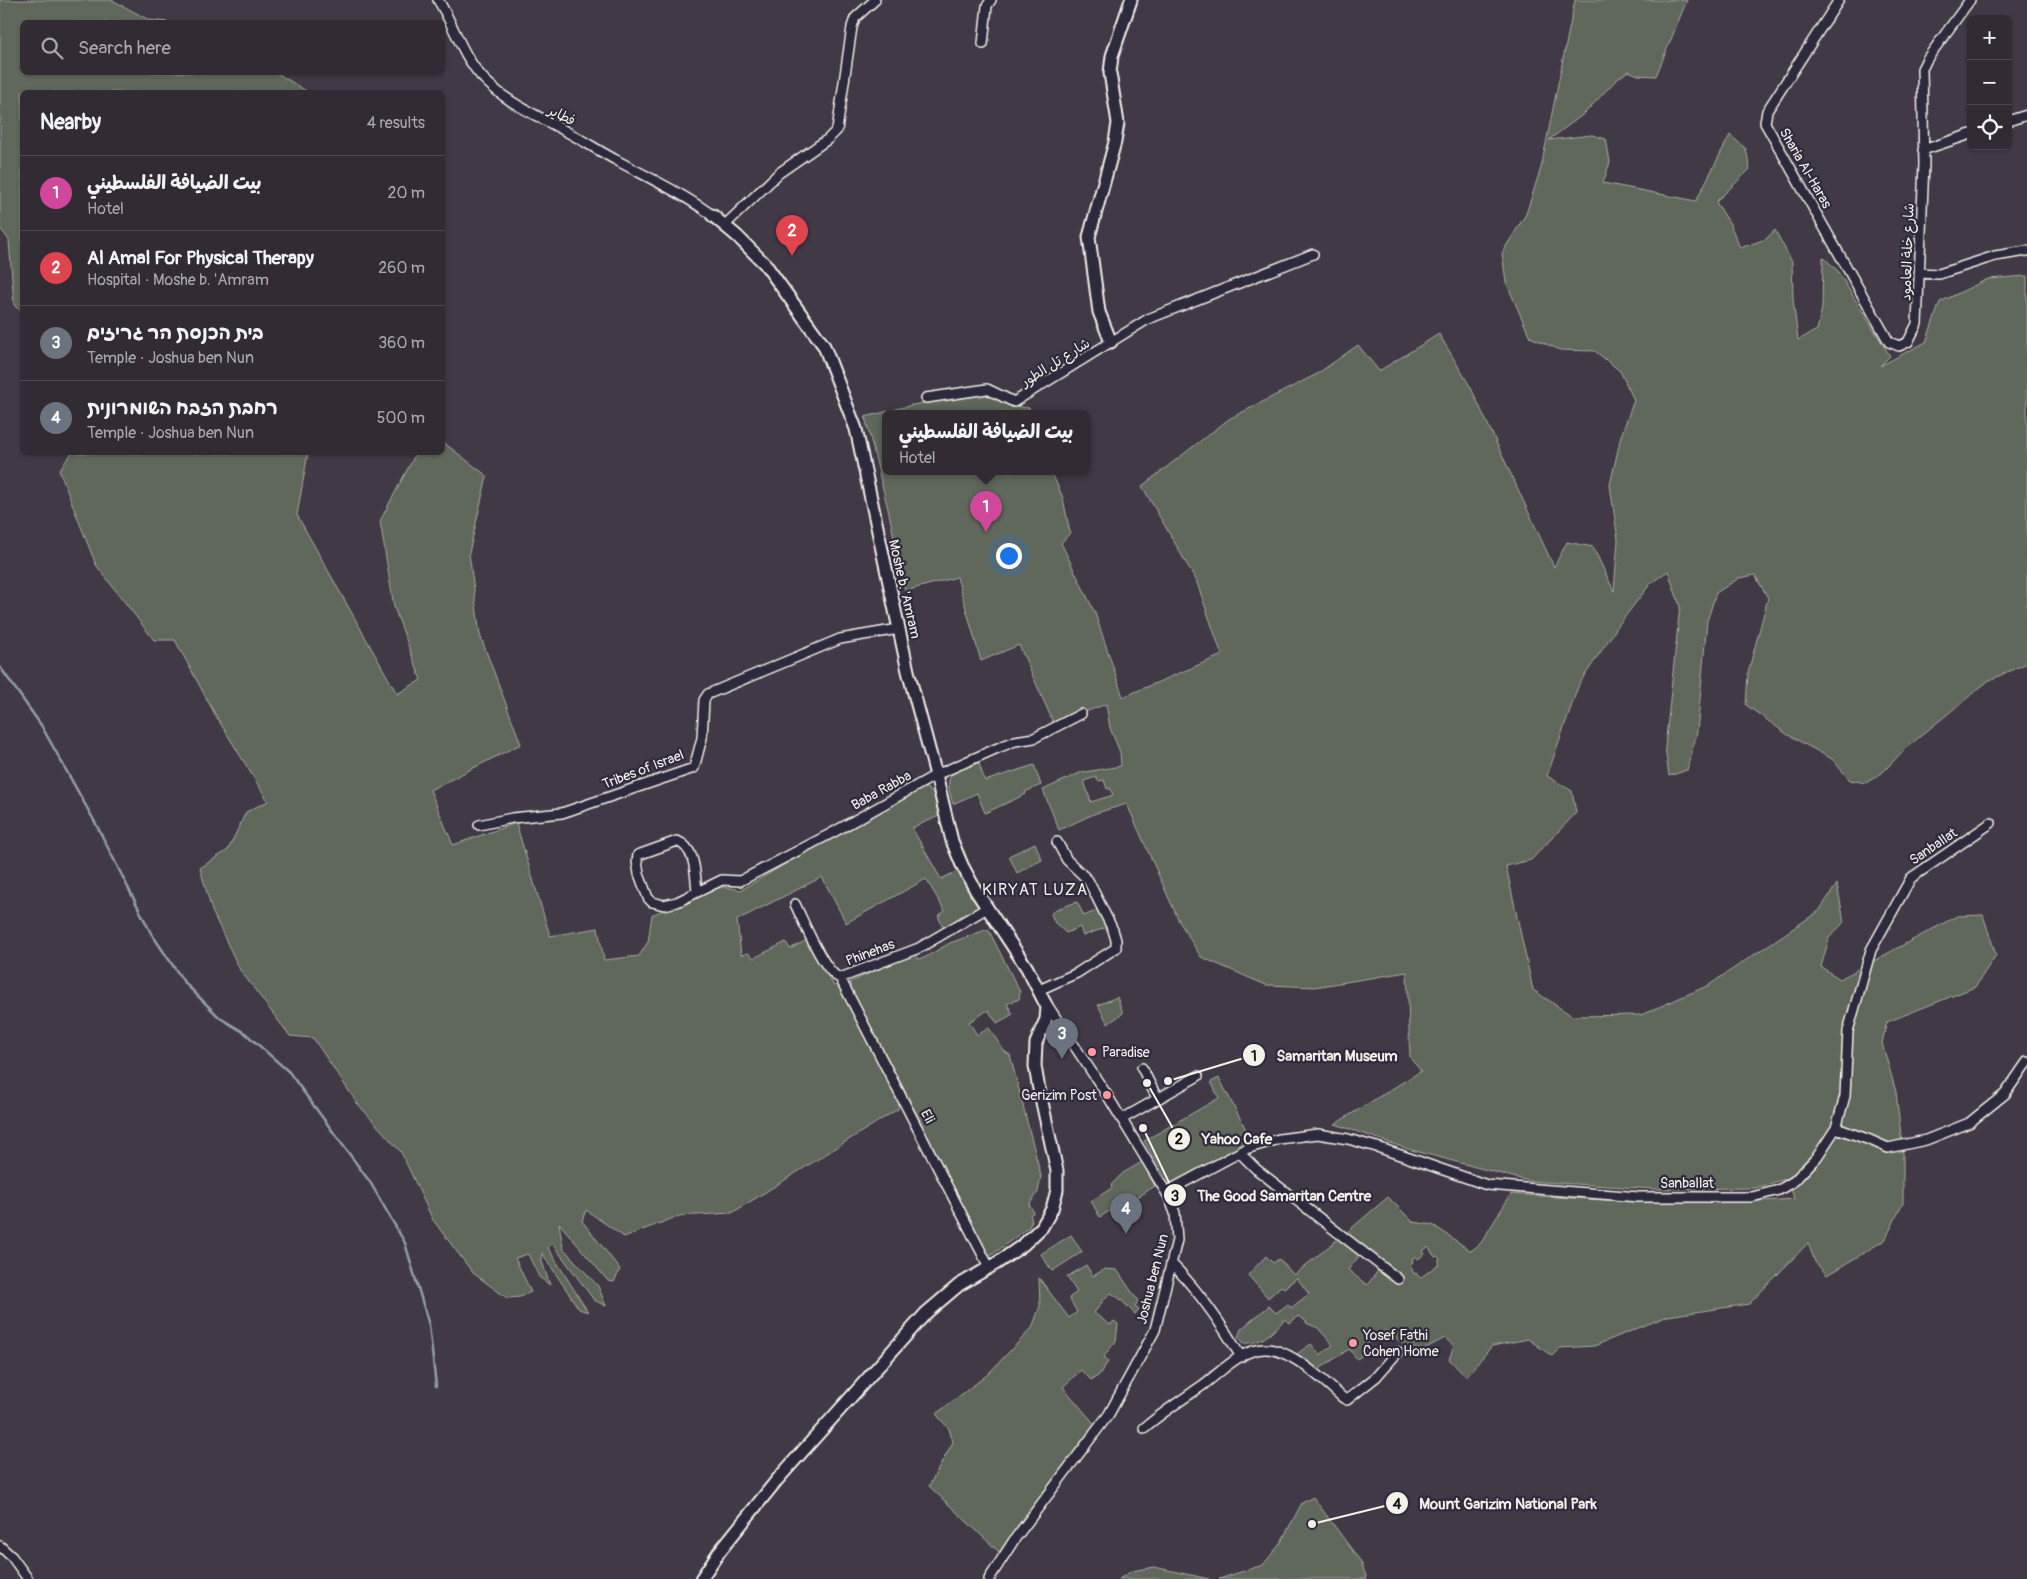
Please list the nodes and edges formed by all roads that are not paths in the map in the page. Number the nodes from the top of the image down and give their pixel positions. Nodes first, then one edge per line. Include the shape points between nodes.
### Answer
1 (438, 0) edge
2 (875, 0) edge
3 (991, 0) edge
4 (1131, 0) edge
5 (1838, 0) edge
6 (1970, 0) edge
7 (984, 44) dead end
8 (2027, 115) edge
9 (2012, 120) edge
10 (1967, 135) edge
11 (1923, 150) junction
12 (712, 215) joint
13 (725, 226) junction
14 (2027, 251) edge
15 (1313, 254) dead end
16 (1919, 273) junction
17 (1111, 342) junction
18 (1899, 346) joint
19 (926, 398) dead end
20 (899, 629) junction
21 (1081, 714) dead end
22 (936, 775) junction
23 (1991, 823) dead end
24 (480, 825) dead end
25 (1056, 842) dead end
26 (697, 891) junction
27 (795, 904) dead end
28 (987, 908) junction
29 (840, 978) junction
30 (1040, 990) junction
31 (1046, 1003) junction
32 (2027, 1062) edge
33 (1142, 1068) dead end
34 (1198, 1076) dead end
35 (1157, 1098) junction
36 (1122, 1119) junction
37 (1836, 1128) junction
38 (1240, 1153) junction
39 (1166, 1192) junction
40 (1171, 1262) junction
41 (989, 1268) junction
42 (1398, 1279) dead end
43 (1398, 1352) dead end
44 (1241, 1357) junction
45 (1144, 1428) dead end
46 (0, 1546) edge
47 (28, 1579) edge
48 (701, 1579) edge
49 (989, 1579) edge

1 - 12 street, فطاير via 468,58 501,95 528,113 675,190
2 - 13 street via 855,18 852,27 837,130 779,173
3 - 7 street via 987,6
4 - 17 street via 1112,56 1110,73 1118,123 1090,236 1099,312
5 - 18 street, Sharia Al-Haras via 1767,111 1765,123 1890,342
6 - 11 street, شارع خلة العامود via 1922,69
8 - 9 street
10 - 11 street
11 - 16 street, شارع خلة العامود
12 - 13 street, Moshe b. 'Amram
13 - 20 street, Moshe b. 'Amram via 765,264 824,346 856,429
14 - 16 street via 1996,256 1939,274
15 - 17 street via 1148,319
16 - 18 street, شارع خلة العامود via 1918,324 1908,342
17 - 19 street, شارع تل الطور via 1014,402 987,389
20 - 22 street, Moshe b. 'Amram
20 - 24 street, Tribes of Israel via 840,639 708,694 704,700 702,738 694,768 562,813
21 - 22 street, Baba Rabba via 1034,738 1000,747
22 - 26 street, Baba Rabba via 740,881 722,880
22 - 28 street, Moshe b. 'Amram via 954,847
23 - 37 street, Sanballat via 1911,878 1871,950 1848,1031 1845,1096
25 - 30 street via 1067,860 1088,880 1113,930 1116,948 1077,973
26 - 26 street, Baba Rabba via 692,857 682,843 677,841 638,855 639,874 652,902 664,905 677,902
27 - 29 street, Phinehas via 825,963 835,977
28 - 29 street, Phinehas via 919,948
28 - 30 street, Moshe b. 'Amram
29 - 41 street, Eli
30 - 31 street, Moshe b. 'Amram
31 - 36 street, Joshua ben Nun
31 - 41 street via 1048,1012 1036,1043 1035,1066 1057,1165 1056,1199 1048,1218 1036,1233
32 - 37 street via 2005,1094 1969,1123 1926,1140 1888,1148
33 - 35 street
34 - 35 street
35 - 36 street
36 - 39 street, Joshua ben Nun
37 - 38 street, Sanballat via 1825,1148 1794,1181 1771,1194 1752,1197 1639,1196 1487,1185 1380,1148 1318,1134 1279,1140
38 - 39 street, Sanballat
38 - 42 street via 1256,1169
39 - 40 street, Joshua ben Nun via 1177,1222 1177,1240
40 - 44 street via 1226,1330
40 - 49 street, Joshua ben Nun via 1155,1330 1109,1414 1014,1540
41 - 48 street via 959,1285 926,1313 778,1480
43 - 44 street via 1376,1377 1347,1400 1318,1375 1286,1355 1266,1349
44 - 45 street
46 - 47 street

